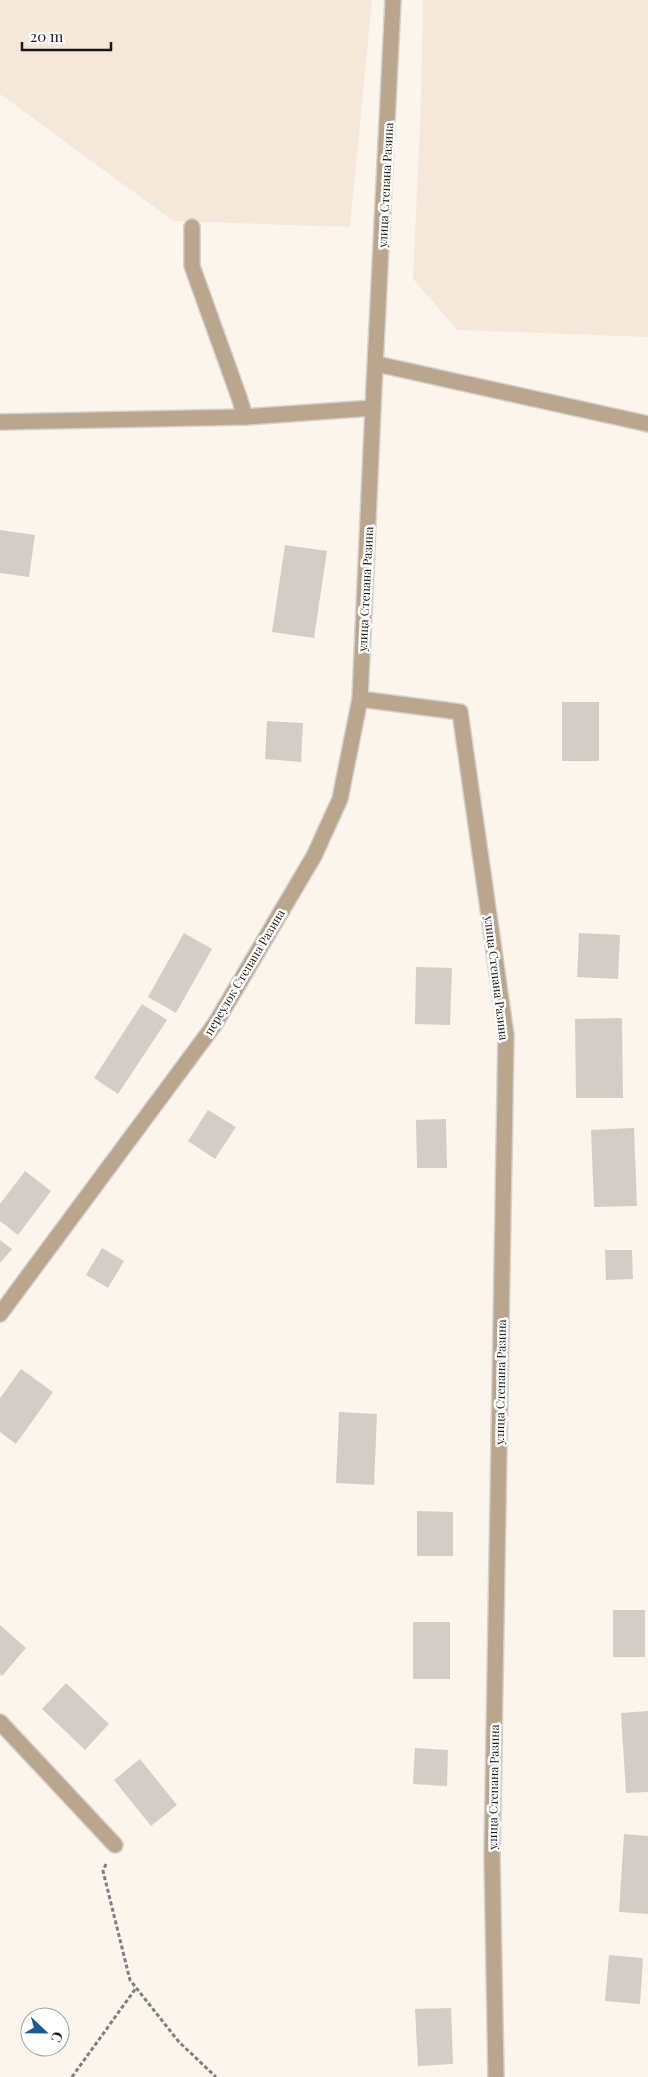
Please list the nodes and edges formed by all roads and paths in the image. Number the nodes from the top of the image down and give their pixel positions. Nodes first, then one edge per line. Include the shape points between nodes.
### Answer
1 (393, 0) edge
2 (192, 227) dead end
3 (377, 364) junction
4 (373, 408) junction
5 (245, 417) junction
6 (0, 422) edge
7 (648, 424) edge
8 (360, 699) junction
9 (0, 1314) edge
10 (0, 1722) edge
11 (116, 1845) joint
12 (136, 1988) junction
13 (72, 2077) edge
14 (216, 2077) edge
15 (496, 2077) edge

1 - 3 street, улица Степана Разина
2 - 5 street via 192,266
3 - 4 street, улица Степана Разина
3 - 7 street
4 - 5 street
4 - 8 street, улица Степана Разина
5 - 6 street
8 - 9 street, переулок Степана Разина via 340,799 314,856 215,1024
8 - 15 street, улица Степана Разина via 460,712 506,1035 492,1856
10 - 11 street
11 - 12 path via 103,1870 130,1980
12 - 13 path
12 - 14 path via 179,2042

